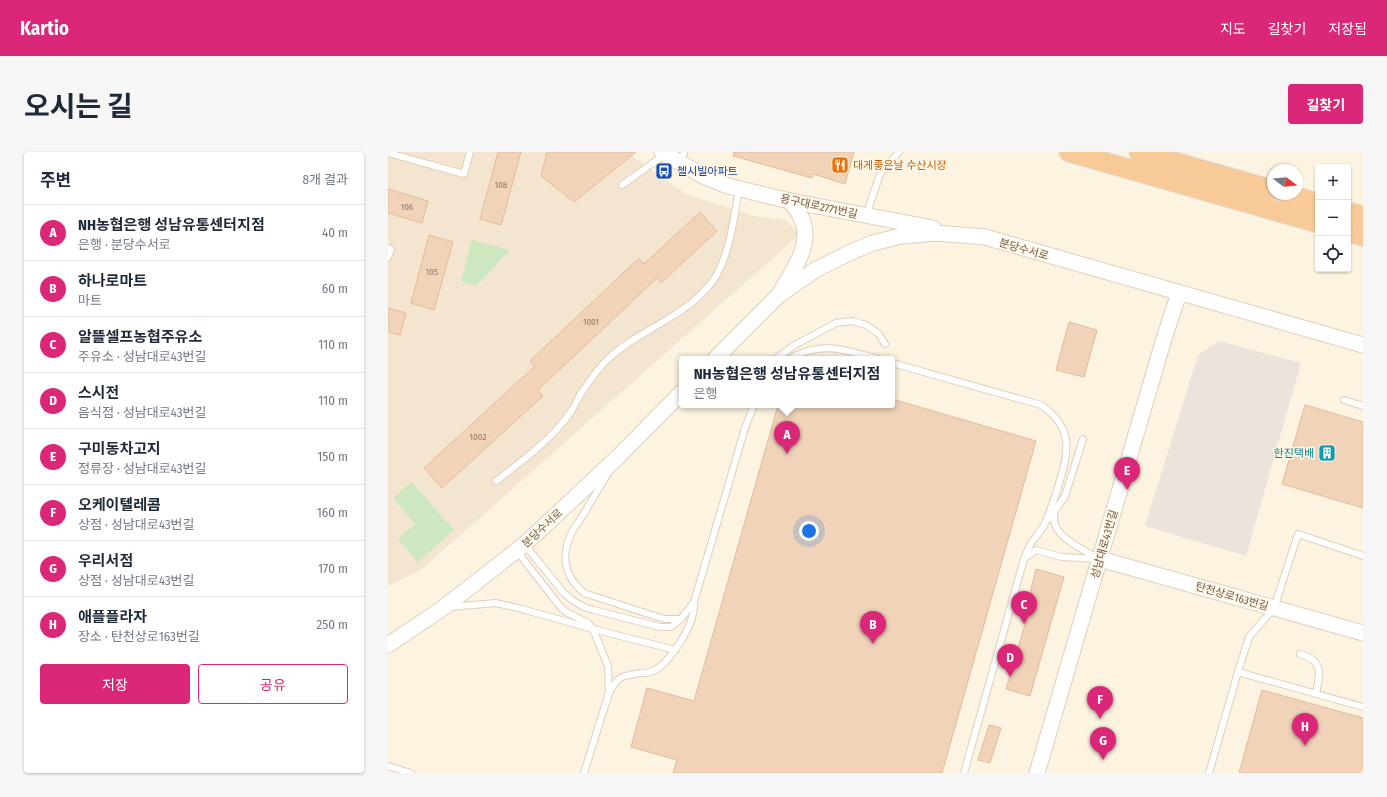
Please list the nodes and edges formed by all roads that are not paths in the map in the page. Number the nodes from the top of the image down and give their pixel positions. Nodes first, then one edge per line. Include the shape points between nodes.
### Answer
1 (470, 152) edge
2 (899, 152) edge
3 (1069, 152) edge
4 (1140, 152) edge
5 (388, 153) edge
6 (664, 153) edge
7 (682, 158) edge
8 (622, 186) dead end
9 (739, 188) junction
10 (1267, 188) edge
11 (1303, 199) edge
12 (790, 201) junction
13 (1315, 202) edge
14 (1351, 213) edge
15 (866, 216) junction
16 (1363, 216) edge
17 (1315, 222) edge
18 (1351, 233) edge
19 (1363, 236) edge
20 (985, 237) junction
21 (388, 248) edge
22 (388, 257) edge
23 (1179, 292) junction
24 (779, 295) junction
25 (885, 344) dead end
26 (1363, 345) edge
27 (718, 356) edge
28 (780, 356) edge
29 (797, 356) edge
30 (867, 356) edge
31 (895, 364) edge
32 (679, 395) edge
33 (1344, 400) dead end
34 (1363, 406) edge
35 (753, 408) edge
36 (1083, 440) dead end
37 (618, 457) junction
38 (496, 481) dead end
39 (1054, 512) junction
40 (1043, 527) junction
41 (521, 548) junction
42 (1363, 556) edge
43 (1024, 559) junction
44 (1100, 560) junction
45 (694, 602) junction
46 (443, 608) junction
47 (1274, 608) junction
48 (681, 619) junction
49 (593, 629) junction
50 (1363, 633) edge
51 (388, 645) edge
52 (676, 650) junction
53 (1300, 654) dead end
54 (1238, 672) junction
55 (609, 693) junction
56 (1316, 694) junction
57 (1363, 707) edge
58 (388, 766) edge
59 (412, 773) edge
60 (584, 773) edge
61 (964, 773) edge
62 (1038, 773) edge
63 (1209, 773) edge

1 - 5 lane via 464,174
2 - 15 lane via 880,174
3 - 17 highway
4 - 10 highway
6 - 7 street, 용구대로2771번길
6 - 8 lane
7 - 9 street, 용구대로2771번길 via 703,176
9 - 12 street, 용구대로2771번길
9 - 38 lane via 727,249 710,286 679,313 622,346 605,361 558,428
11 - 13 highway
12 - 15 street, 용구대로2771번길
12 - 24 street via 803,222 805,235 802,254
14 - 16 highway
15 - 20 street, 용구대로2771번길
18 - 19 highway
20 - 23 street, 분당수서로
20 - 24 street, 분당수서로 via 936,233 901,236 873,243 815,270
21 - 22 lane
23 - 26 street, 분당수서로
23 - 44 street, 성남대로43번길
24 - 27 street, 분당수서로
25 - 28 lane via 878,333 866,325 852,321 836,323
29 - 30 lane via 828,348
31 - 40 lane via 1041,405 1058,419 1067,452
32 - 37 street, 분당수서로
33 - 34 lane
35 - 45 lane
36 - 39 lane via 1065,496
37 - 41 street, 분당수서로
37 - 48 lane via 573,530 565,556 569,577 584,593 664,619
39 - 40 lane
39 - 44 lane via 1055,526 1060,535
40 - 43 lane
41 - 46 street, 분당수서로
41 - 48 lane via 563,592 584,607 660,627 671,626
41 - 49 lane via 562,609 588,623
42 - 47 lane via 1298,534
43 - 44 lane via 1036,550 1062,557
43 - 61 lane
44 - 47 street, 탄천상로163번길
44 - 62 street, 성남대로43번길
45 - 48 lane
45 - 52 lane via 693,615
46 - 49 lane via 496,603
46 - 51 street, 분당수서로
47 - 50 street, 탄천상로163번길
47 - 54 lane via 1249,637
49 - 52 lane
49 - 55 lane via 608,666
52 - 55 lane via 664,664 652,672 626,675 617,680
53 - 56 lane via 1310,657 1317,664 1320,674
54 - 56 lane
54 - 63 lane
55 - 60 lane
56 - 57 lane
58 - 59 lane

